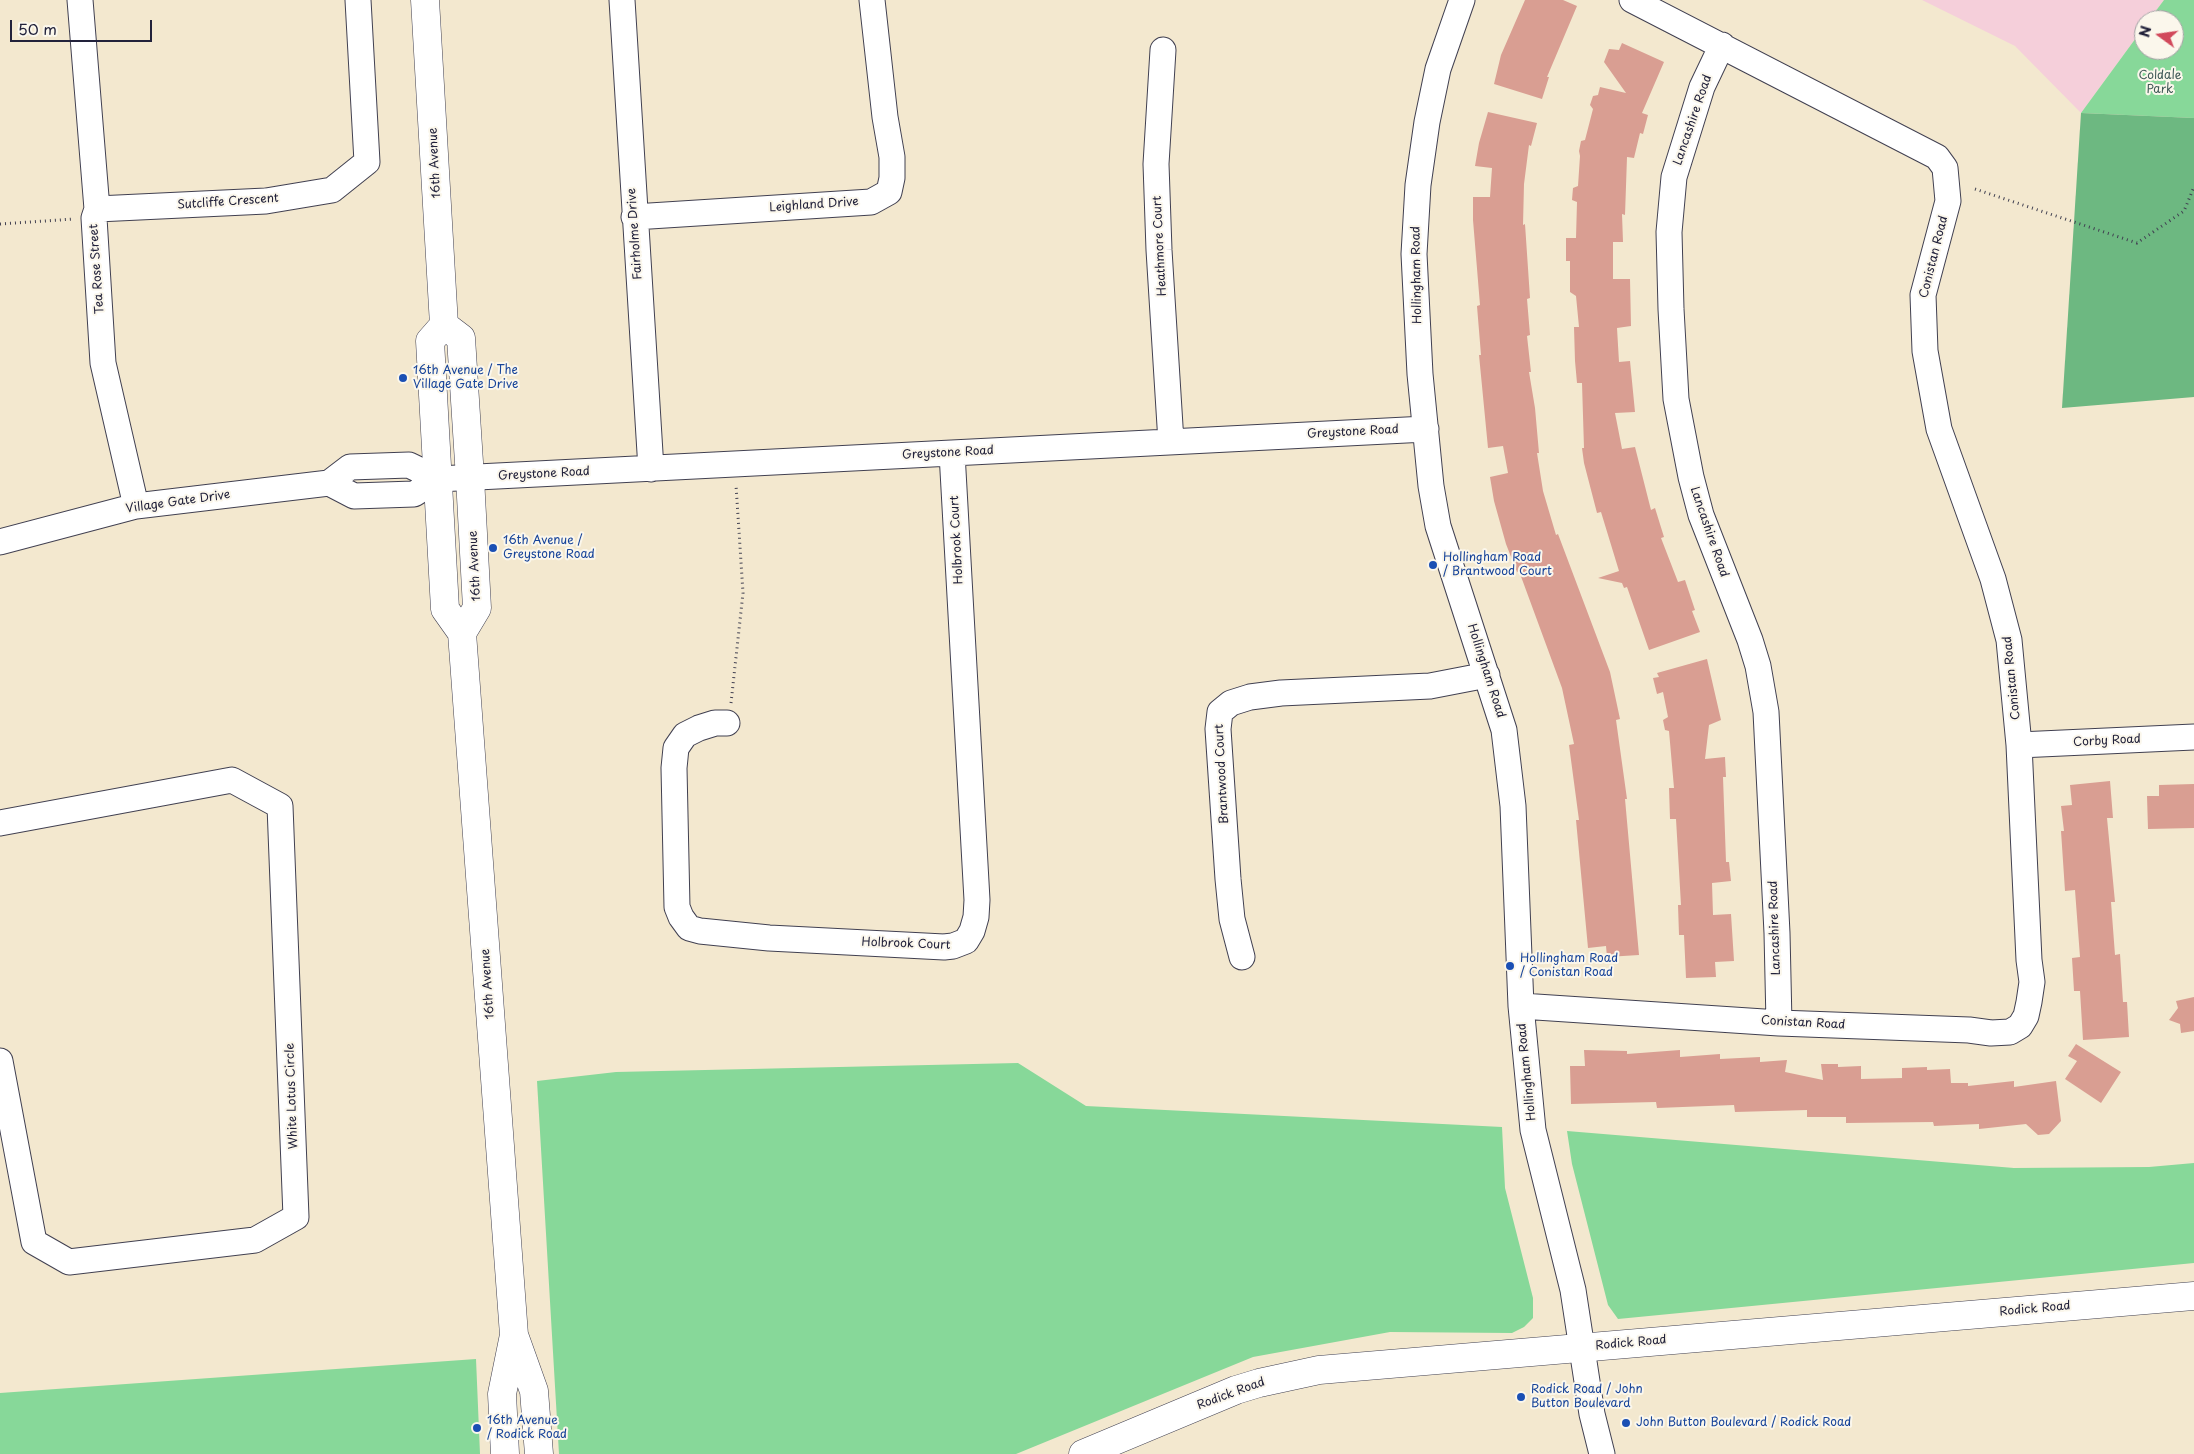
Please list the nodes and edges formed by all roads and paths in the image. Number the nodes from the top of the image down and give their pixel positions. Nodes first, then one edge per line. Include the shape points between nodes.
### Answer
1 (80, 0) edge
2 (358, 0) edge
3 (425, 0) edge
4 (622, 0) edge
5 (872, 0) edge
6 (1462, 0) edge
7 (1632, 0) edge
8 (1722, 46) junction
9 (1163, 50) dead end
10 (2194, 187) edge
11 (1975, 188) dead end
12 (96, 213) junction
13 (634, 217) junction
14 (0, 224) edge
15 (444, 325) junction
16 (1426, 429) junction
17 (1171, 442) junction
18 (952, 453) junction
19 (734, 464) junction
20 (651, 469) junction
21 (470, 478) junction
22 (438, 479) junction
23 (136, 506) junction
24 (0, 542) edge
25 (462, 633) junction
26 (1487, 675) junction
27 (727, 723) joint
28 (2194, 737) edge
29 (2019, 745) junction
30 (0, 822) edge
31 (1242, 957) dead end
32 (1521, 1006) junction
33 (1779, 1023) junction
34 (0, 1061) edge
35 (2194, 1296) edge
36 (514, 1335) junction
37 (1582, 1347) junction
38 (505, 1454) edge
39 (539, 1454) edge
40 (1083, 1454) edge
41 (1602, 1454) edge

1 - 12 street, Tea Rose Street
2 - 12 street, Sutcliffe Crescent via 367,162 332,190 266,201
3 - 15 main road, 16th Avenue
4 - 13 street, Fairholme Drive
5 - 13 street, Leighland Drive via 892,157 888,192 871,202
6 - 16 street, Hollingham Road via 1438,69 1418,185 1414,254
7 - 8 street, Conistan Road
8 - 29 street, Conistan Road via 1937,157 1945,168 1948,201 1923,295 1925,351 1940,429 1993,579 2009,640
8 - 33 street, Lancashire Road via 1702,87 1674,177 1668,232 1676,399 1701,515 1750,640 1766,712
9 - 17 street, Heathmore Court via 1156,164
10 - 11 path via 2184,211 2137,243
12 - 14 path
12 - 23 street, Tea Rose Street via 103,363
13 - 20 street, Fairholme Drive
15 - 21 main road, 16th Avenue via 462,338
15 - 22 main road via 430,341
16 - 17 street, Greystone Road
16 - 26 street, Hollingham Road via 1438,526
17 - 18 street, Greystone Road
18 - 19 street, Greystone Road
18 - 27 street, Holbrook Court via 977,900 972,931 966,941 944,947 769,938 689,928 677,908 676,748 686,736 700,728
19 - 20 street, Greystone Road
19 - 27 path via 743,593
20 - 21 street, Greystone Road
21 - 22 street, Greystone Road
21 - 25 main road, 16th Avenue via 477,608
22 - 23 street, Village Gate Drive via 414,494 354,496 329,483
22 - 25 main road via 445,609
23 - 24 street, Village Gate Drive
25 - 36 main road, 16th Avenue
26 - 31 street, Brantwood Court via 1430,686 1250,697 1231,703 1220,712 1218,729 1228,879 1232,919
26 - 32 street, Hollingham Road via 1504,730 1508,758
28 - 29 street, Corby Road
29 - 33 street, Conistan Road via 2032,982 2028,1009 2020,1026 2010,1032 1991,1033
30 - 34 street, White Lotus Circle via 232,780 280,806 296,1216 255,1240 69,1262 34,1242
32 - 33 street, Conistan Road
32 - 37 street, Hollingham Road via 1534,1130 1573,1290
35 - 37 main road, Rodick Road
36 - 38 main road, 16th Avenue via 502,1394
36 - 39 main road, 16th Avenue via 534,1391
37 - 40 main road, Rodick Road via 1291,1375 1236,1390
37 - 41 street, Hollingham Road

